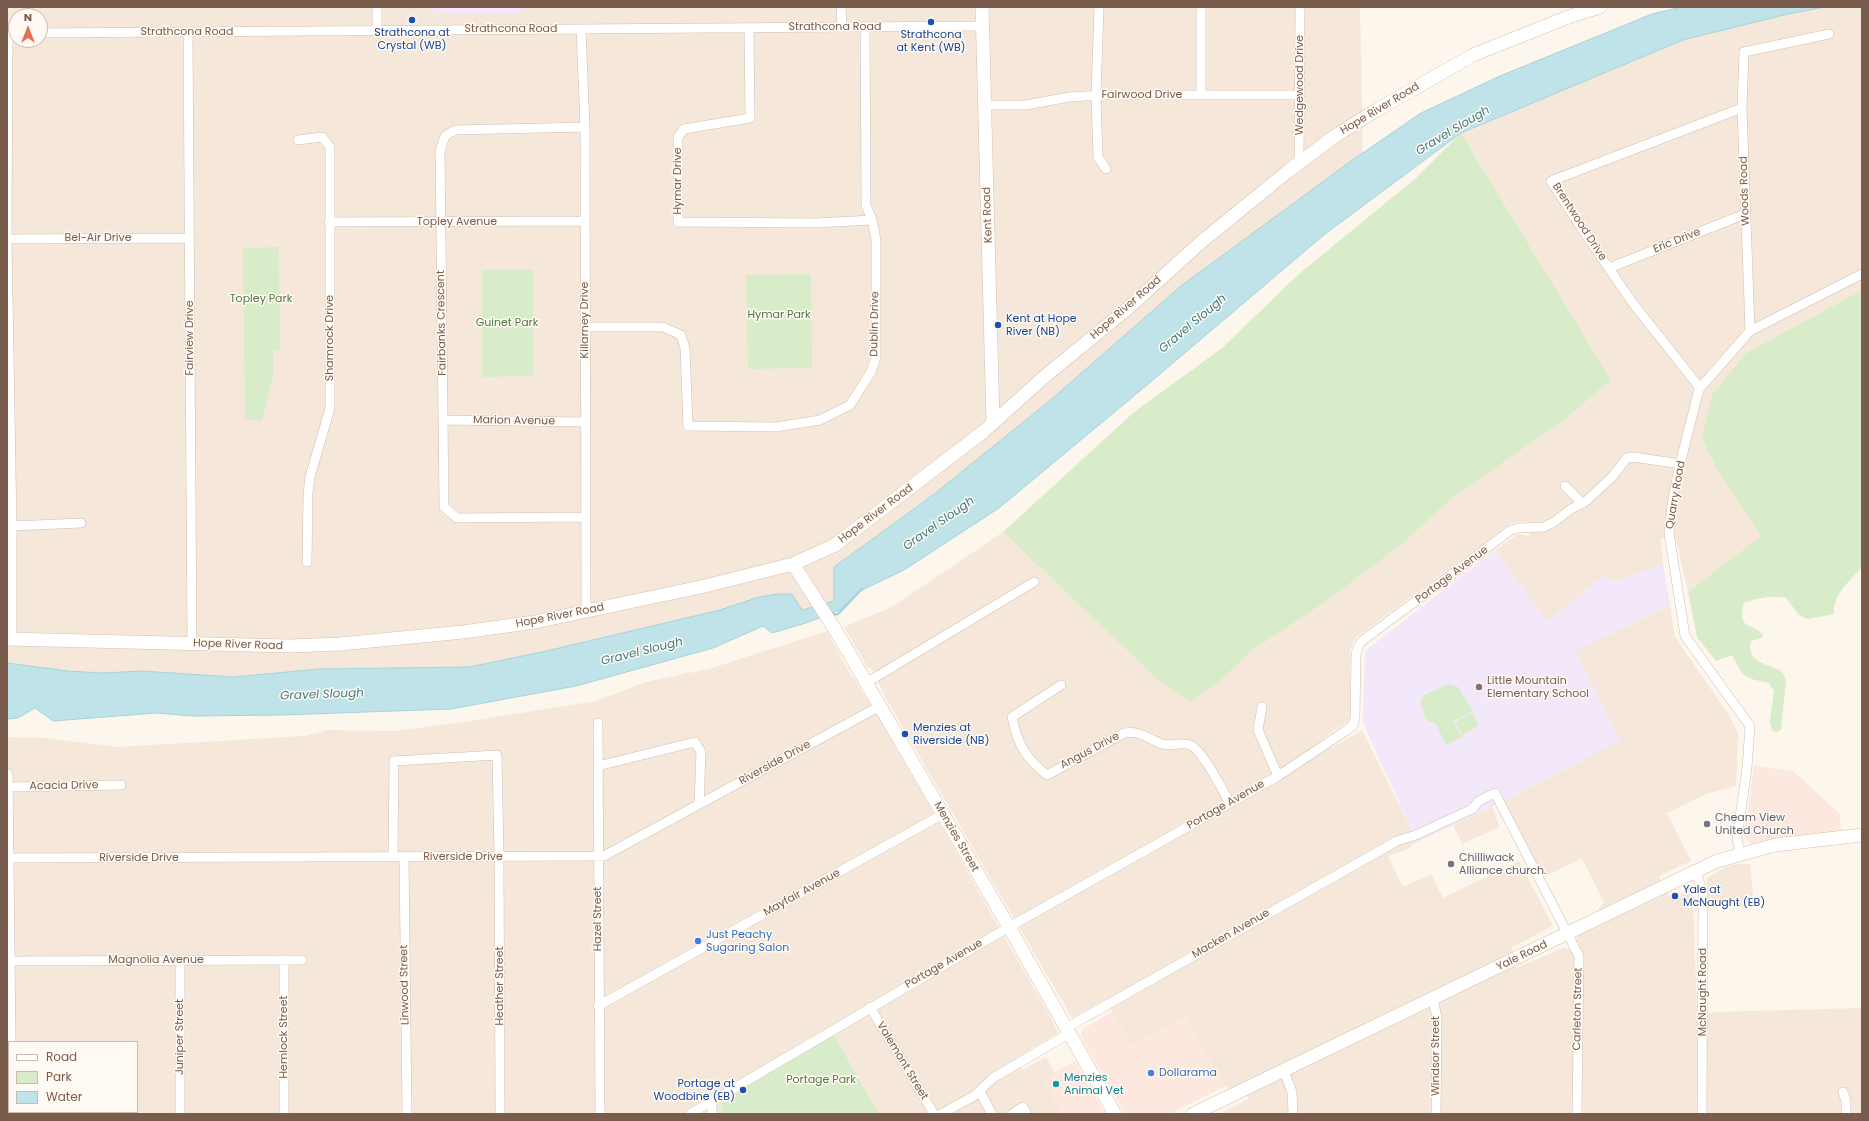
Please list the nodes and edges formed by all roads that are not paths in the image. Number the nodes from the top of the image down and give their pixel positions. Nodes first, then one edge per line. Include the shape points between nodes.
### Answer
1 (377, 7) edge
2 (842, 7) edge
3 (982, 7) edge
4 (1099, 7) edge
5 (1201, 7) edge
6 (1300, 7) edge
7 (1600, 7) edge
8 (982, 26) junction
9 (842, 27) junction
10 (865, 27) junction
11 (749, 28) junction
12 (581, 29) junction
13 (377, 30) junction
14 (48, 32) edge
15 (188, 33) junction
16 (1829, 34) dead end
17 (8, 43) edge
18 (1201, 95) junction
19 (1300, 95) junction
20 (1096, 96) junction
21 (984, 105) junction
22 (1742, 108) junction
23 (585, 128) junction
24 (298, 140) dead end
25 (1299, 163) junction
26 (1106, 169) dead end
27 (1745, 214) junction
28 (872, 220) junction
29 (585, 221) junction
30 (330, 222) junction
31 (440, 222) junction
32 (189, 238) junction
33 (7, 239) edge
34 (1609, 268) junction
35 (1862, 274) edge
36 (585, 327) junction
37 (1750, 331) junction
38 (1700, 388) junction
39 (443, 420) junction
40 (586, 422) junction
41 (994, 423) junction
42 (1681, 464) junction
43 (1565, 486) dead end
44 (1582, 503) junction
45 (586, 517) junction
46 (81, 523) dead end
47 (12, 526) junction
48 (307, 562) dead end
49 (793, 564) junction
50 (1034, 582) dead end
51 (586, 611) junction
52 (9, 639) edge
53 (192, 643) junction
54 (866, 683) junction
55 (1061, 685) dead end
56 (880, 706) junction
57 (1262, 707) dead end
58 (598, 723) dead end
59 (598, 766) junction
60 (8, 774) dead end
61 (1278, 776) junction
62 (121, 785) dead end
63 (8, 787) junction
64 (1230, 803) junction
65 (700, 804) junction
66 (943, 814) junction
67 (1862, 835) edge
68 (1397, 841) joint
69 (1740, 854) junction
70 (598, 856) junction
71 (393, 857) junction
72 (404, 857) junction
73 (499, 857) junction
74 (8, 858) edge
75 (1696, 871) junction
76 (1009, 927) junction
77 (1567, 933) junction
78 (180, 960) junction
79 (284, 960) junction
80 (302, 960) dead end
81 (10, 961) junction
82 (1433, 999) junction
83 (598, 1006) junction
84 (870, 1007) junction
85 (1067, 1031) junction
86 (11, 1041) edge
87 (1284, 1071) junction
88 (980, 1092) junction
89 (1843, 1092) dead end
90 (712, 1102) junction
91 (180, 1114) edge
92 (284, 1114) edge
93 (406, 1114) edge
94 (500, 1114) edge
95 (600, 1114) edge
96 (690, 1114) edge
97 (712, 1114) edge
98 (934, 1114) edge
99 (941, 1114) edge
100 (992, 1114) edge
101 (1012, 1114) edge
102 (1027, 1114) edge
103 (1115, 1114) edge
104 (1193, 1114) edge
105 (1293, 1114) edge
106 (1436, 1114) edge
107 (1577, 1114) edge
108 (1702, 1114) edge
109 (1846, 1114) edge

1 - 13 street
2 - 9 street
3 - 8 street, Kent Road
4 - 20 street
5 - 18 street
6 - 19 street, Wedgewood Drive
7 - 25 street, Hope River Road via 1473,55 1375,111
8 - 10 street, Strathcona Road
8 - 21 street, Kent Road
9 - 10 street, Strathcona Road
9 - 11 street, Strathcona Road
10 - 28 street, Dublin Drive via 866,205
11 - 12 street, Strathcona Road
11 - 28 street, Hymar Drive via 750,118 684,129 678,137 678,222 816,223
12 - 13 street, Strathcona Road
12 - 23 street, Killarney Drive
13 - 15 street, Strathcona Road
14 - 15 street, Strathcona Road
15 - 32 street, Fairview Drive
16 - 22 street, Woods Road via 1744,52
17 - 33 street
18 - 19 street, Fairwood Drive
18 - 20 street, Fairwood Drive
19 - 25 street, Wedgewood Drive
20 - 21 street, Fairwood Drive via 1069,97 1026,105
20 - 26 street via 1098,158
21 - 41 street, Kent Road
22 - 27 street, Woods Road
22 - 34 street, Brentwood Drive via 1551,181
23 - 29 street, Killarney Drive
23 - 31 street, Fairbanks Crescent via 455,130 445,136 440,151
24 - 30 street, Shamrock Drive via 322,137 330,147
25 - 41 street, Hope River Road via 1200,243
27 - 34 street, Eric Drive
27 - 37 street, Woods Road
28 - 36 street, Dublin Drive via 876,240 876,357 872,372 850,405 820,420 776,427 688,426 685,348 681,335 663,327
29 - 31 street, Topley Avenue
29 - 36 street, Killarney Drive
30 - 31 street, Topley Avenue
30 - 48 street, Shamrock Drive via 330,408 310,477
31 - 39 street, Fairbanks Crescent
32 - 33 street, Bel-Air Drive
32 - 53 street, Fairview Drive
33 - 47 street
34 - 38 street, Brentwood Drive via 1632,302
35 - 37 street, Quarry Road
36 - 40 street, Killarney Drive
37 - 38 street, Quarry Road
38 - 42 street, Quarry Road
39 - 40 street, Marion Avenue
39 - 45 street, Fairbanks Crescent via 444,507 457,518
40 - 45 street, Killarney Drive
41 - 49 street, Hope River Road via 835,545
42 - 44 street, Portage Avenue via 1627,458 1612,477
42 - 69 street, Quarry Road via 1669,534 1685,636 1750,726 1737,838
43 - 44 street
44 - 61 street, Portage Avenue via 1549,525 1511,530 1362,641 1356,654 1356,714 1353,725
45 - 51 street, Killarney Drive
46 - 47 street
47 - 52 street
49 - 51 street, Hope River Road
49 - 54 street, Menzies Street
50 - 54 street
51 - 53 street, Hope River Road via 534,622 463,632 340,644 290,646
52 - 53 street, Hope River Road
54 - 56 street, Menzies Street
55 - 64 street, Angus Drive via 1012,716 1015,735 1023,750 1034,765 1047,775 1124,733 1139,733 1165,745 1191,745 1205,760
56 - 65 street, Riverside Drive
56 - 66 street, Menzies Street
57 - 61 street via 1258,730
58 - 59 street, Hazel Street
59 - 65 street via 695,742 700,752
59 - 70 street, Hazel Street
60 - 63 street
61 - 64 street, Portage Avenue
62 - 63 street, Acacia Drive
63 - 74 street
64 - 76 street, Portage Avenue
65 - 70 street, Riverside Drive via 604,856
66 - 76 street, Menzies Street
66 - 83 street, Mayfair Avenue
67 - 69 street, Yale Road via 1793,842
68 - 77 street, Carleton Street via 1465,812 1495,793
68 - 85 street, Macken Avenue
69 - 75 street, Yale Road
70 - 73 street, Riverside Drive
70 - 83 street, Hazel Street
71 - 72 street, Riverside Drive
71 - 73 street, Heather Street via 394,761 497,755
71 - 74 street, Riverside Drive
72 - 73 street, Riverside Drive
72 - 93 street, Linwood Street
73 - 94 street, Heather Street
74 - 81 street
75 - 77 street, Yale Road
75 - 108 street, McNaught Road via 1703,894
76 - 84 street, Portage Avenue
76 - 85 street, Menzies Street
77 - 82 street, Yale Road
77 - 107 street, Carleton Street via 1579,956
78 - 79 street, Magnolia Avenue
78 - 81 street, Magnolia Avenue
78 - 91 street, Juniper Street
79 - 80 street, Magnolia Avenue
79 - 92 street, Hemlock Street
81 - 86 street
82 - 87 street, Yale Road
82 - 106 street, Windsor Street via 1437,1018
83 - 95 street, Hazel Street
84 - 90 street, Portage Avenue
84 - 98 street, Valemont Street
85 - 88 street, Macken Avenue via 993,1078
85 - 103 street, Menzies Street
87 - 104 street, Yale Road
87 - 105 street via 1292,1092
88 - 99 street, Macken Avenue
88 - 100 street
89 - 109 street
90 - 96 street, Portage Avenue
90 - 97 street
101 - 102 street via 1023,1107

